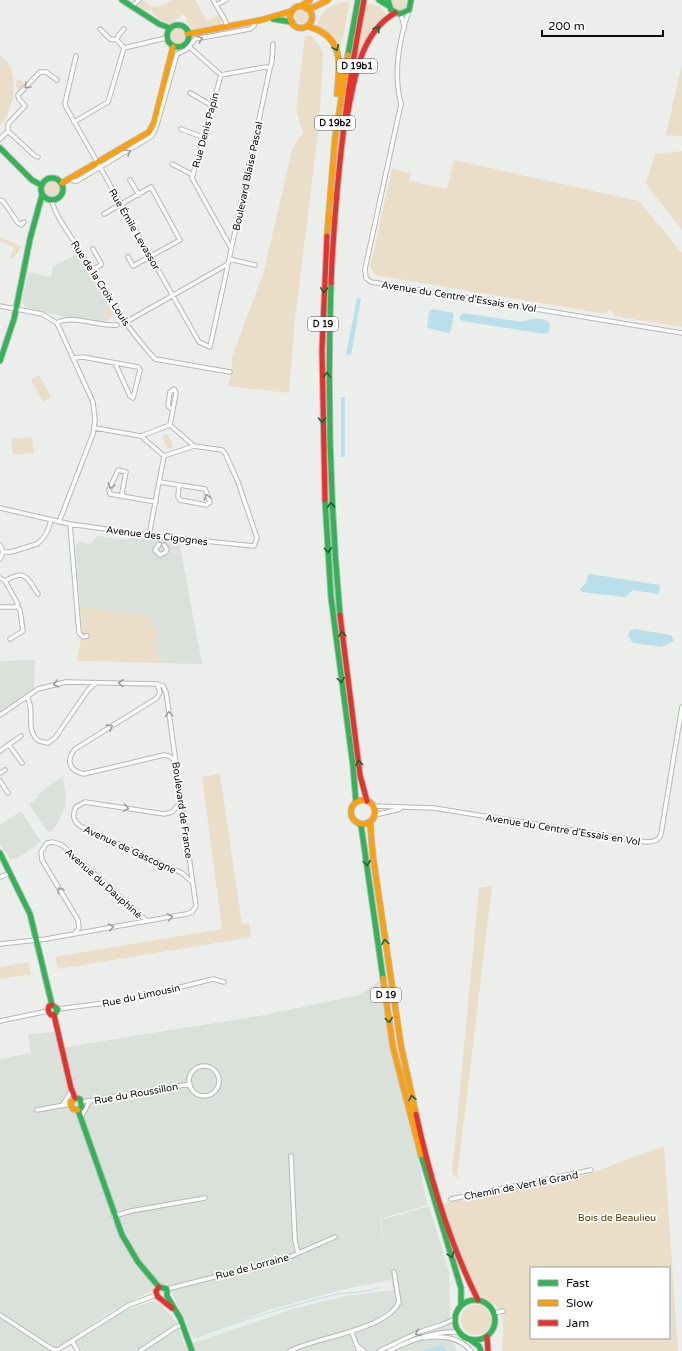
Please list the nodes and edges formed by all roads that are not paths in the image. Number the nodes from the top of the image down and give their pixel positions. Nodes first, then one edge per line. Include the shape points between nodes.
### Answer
1 (122, 0) edge
2 (139, 0) edge
3 (214, 0) edge
4 (226, 0) edge
5 (310, 0) edge
6 (379, 0) edge
7 (411, 0) edge
8 (415, 0) edge
9 (326, 1) edge
10 (361, 1) edge
11 (389, 3) edge
12 (216, 5) junction
13 (132, 6) junction
14 (304, 7) junction
15 (410, 8) junction
16 (292, 11) junction
17 (395, 13) junction
18 (401, 14) junction
19 (312, 16) junction
20 (261, 20) junction
21 (254, 21) junction
22 (292, 22) junction
23 (307, 26) junction
24 (227, 27) junction
25 (404, 27) junction
26 (100, 29) dead end
27 (124, 29) dead end
28 (168, 33) junction
29 (188, 34) junction
30 (117, 40) junction
31 (273, 44) dead end
32 (188, 46) junction
33 (174, 47) junction
34 (124, 48) junction
35 (76, 56) dead end
36 (270, 68) junction
37 (221, 75) junction
38 (57, 80) dead end
39 (190, 92) dead end
40 (211, 105) junction
41 (74, 122) junction
42 (180, 129) dead end
43 (8, 131) junction
44 (342, 131) junction
45 (202, 137) junction
46 (0, 139) edge
47 (0, 148) edge
48 (38, 157) dead end
49 (172, 164) dead end
50 (99, 165) junction
51 (193, 175) junction
52 (130, 180) dead end
53 (62, 183) junction
54 (41, 185) junction
55 (138, 194) junction
56 (42, 195) junction
57 (0, 200) edge
58 (50, 200) junction
59 (121, 204) junction
60 (41, 205) junction
61 (104, 214) dead end
62 (24, 222) dead end
63 (327, 237) junction
64 (231, 248) junction
65 (93, 249) dead end
66 (128, 257) dead end
67 (151, 257) junction
68 (229, 259) junction
69 (228, 264) junction
70 (255, 265) dead end
71 (92, 270) junction
72 (172, 295) junction
73 (0, 306) edge
74 (16, 309) junction
75 (126, 322) junction
76 (57, 323) junction
77 (118, 325) dead end
78 (682, 333) edge
79 (74, 358) junction
80 (0, 361) edge
81 (115, 363) junction
82 (230, 372) dead end
83 (173, 410) junction
84 (170, 425) junction
85 (95, 428) junction
86 (141, 436) junction
87 (194, 446) junction
88 (164, 456) junction
89 (160, 482) junction
90 (179, 486) junction
91 (124, 497) junction
92 (156, 502) junction
93 (0, 508) edge
94 (51, 520) junction
95 (59, 522) junction
96 (70, 524) junction
97 (150, 535) junction
98 (155, 536) junction
99 (170, 537) junction
100 (159, 544) junction
101 (0, 545) edge
102 (164, 545) junction
103 (3, 552) junction
104 (0, 559) edge
105 (0, 578) edge
106 (5, 581) junction
107 (38, 594) dead end
108 (18, 606) junction
109 (0, 607) edge
110 (87, 636) dead end
111 (10, 639) dead end
112 (97, 682) junction
113 (157, 684) junction
114 (27, 697) junction
115 (682, 707) edge
116 (0, 715) edge
117 (22, 736) dead end
118 (10, 745) junction
119 (0, 751) edge
120 (176, 761) junction
121 (22, 763) dead end
122 (5, 770) dead end
123 (0, 773) edge
124 (0, 781) edge
125 (8, 793) dead end
126 (367, 801) junction
127 (181, 802) junction
128 (356, 802) junction
129 (373, 806) junction
130 (405, 808) junction
131 (375, 815) junction
132 (370, 822) junction
133 (362, 825) junction
134 (0, 853) edge
135 (11, 873) junction
136 (0, 876) edge
137 (193, 883) junction
138 (147, 921) junction
139 (75, 933) junction
140 (37, 940) junction
141 (0, 944) edge
142 (224, 982) dead end
143 (52, 1005) junction
144 (58, 1009) junction
145 (48, 1011) junction
146 (54, 1015) junction
147 (0, 1021) edge
148 (190, 1084) junction
149 (72, 1090) junction
150 (75, 1098) junction
151 (90, 1101) junction
152 (82, 1102) junction
153 (70, 1104) junction
154 (62, 1106) junction
155 (38, 1110) dead end
156 (78, 1110) junction
157 (81, 1117) junction
158 (291, 1156) dead end
159 (591, 1170) dead end
160 (205, 1198) dead end
161 (451, 1199) dead end
162 (114, 1216) junction
163 (335, 1237) dead end
164 (298, 1253) junction
165 (394, 1272) dead end
166 (159, 1287) junction
167 (167, 1289) junction
168 (156, 1294) junction
169 (167, 1296) junction
170 (161, 1298) junction
171 (478, 1300) junction
172 (461, 1305) junction
173 (503, 1311) dead end
174 (176, 1312) junction
175 (494, 1313) junction
176 (0, 1315) edge
177 (455, 1319) junction
178 (182, 1325) junction
179 (458, 1332) junction
180 (352, 1333) junction
181 (487, 1337) junction
182 (415, 1340) junction
183 (72, 1341) junction
184 (472, 1341) junction
185 (358, 1346) junction
186 (57, 1351) edge
187 (78, 1351) edge
188 (140, 1351) edge
189 (192, 1351) edge
190 (290, 1351) edge
191 (359, 1351) edge
192 (364, 1351) edge
193 (379, 1351) edge
194 (389, 1351) edge
195 (471, 1351) edge
196 (481, 1351) edge
197 (488, 1351) edge

1 - 13 main road
2 - 13 street
3 - 12 street
4 - 12 street
5 - 14 main road
6 - 11 main road
7 - 15 main road
8 - 15 street
9 - 14 main road
9 - 19 main road
10 - 44 main road, D 19
10 - 63 main road, D 19 via 339,105
11 - 17 main road
12 - 24 street via 226,20
13 - 28 main road
14 - 16 main road
14 - 19 main road
15 - 18 main road
15 - 25 street
16 - 20 main road
16 - 22 main road
17 - 18 main road
44 -> 17 main road, D 19b1 via 361,57 384,19
18 - 25 street
19 - 23 main road
20 - 21 main road
20 - 22 main road via 277,19
21 - 24 main road
32 -> 21 street via 195,39 250,29 254,26
22 - 23 main road via 297,27
23 -> 63 main road, D 19b2 via 318,28 331,39 338,50 340,60 330,167
24 - 29 main road
25 - 78 street, Avenue du Centre d'Essais en Vol via 397,59 401,104 365,268 368,280
26 - 30 street via 110,39
27 - 30 street
28 - 29 main road via 175,25 186,29
28 - 33 main road via 169,44
28 - 34 street
29 - 32 main road
30 - 34 street
31 - 36 street, Boulevard Blaise Pascal
32 - 33 main road
32 - 37 street
50 -> 32 street via 152,136 176,55
33 - 50 main road via 154,123 149,132
34 - 41 street via 108,102
35 - 41 street, Rue Émile Levassor via 65,104
36 - 37 street
36 - 64 street, Boulevard Blaise Pascal
37 - 40 street, Rue Denis Papin
38 -> 43 street via 46,72 40,72 18,95 25,106 8,124
39 - 40 street
40 - 45 street, Rue Denis Papin
41 - 50 street, Rue Émile Levassor
42 - 45 street
43 - 46 street
43 - 48 street
126 -> 44 main road, D 19 via 363,793 339,615 328,457 327,350 330,276
45 - 51 street, Rue Denis Papin
47 - 54 main road via 32,180
49 - 51 street
50 - 53 main road
50 - 59 street, Rue Émile Levassor
51 - 64 street, Rue Denis Papin via 194,182
52 - 55 street
53 - 54 main road via 53,178
53 - 58 main road via 62,195 58,199
54 - 56 main road
55 - 59 street
55 - 67 street via 151,187 180,240
56 - 58 main road
56 - 60 main road
57 - 62 street via 18,223 21,225
58 - 60 main road
58 - 71 street, Rue de la Croix Louis
59 - 61 street
59 - 67 street, Rue Émile Levassor
60 - 74 main road via 31,238
63 -> 128 main road, D 19 via 321,365 325,507 334,617
64 - 68 street, Boulevard Blaise Pascal
65 - 71 street via 101,265
66 - 67 street via 133,266
67 - 72 street, Rue Émile Levassor
68 - 69 street, Boulevard Blaise Pascal
68 - 70 street
69 - 72 street
69 - 72 street, Rue Émile Levassor via 210,347 199,342
71 - 75 street, Rue de la Croix Louis
72 - 75 street
73 - 74 street
74 - 76 street via 42,314
74 - 80 main road
75 - 82 street, Rue de la Croix Louis via 158,360
76 - 77 street via 65,319 108,326
76 - 79 street
79 - 81 street via 83,357
79 - 85 street via 93,402
81 - 81 street via 130,396 133,398 140,368
83 - 83 street via 176,393 174,390 170,392 168,406
83 - 84 street
84 - 86 street
84 - 87 street
85 - 86 street
85 - 95 street
86 - 88 street
87 - 88 street
87 - 99 street, Avenue des Cigognes via 224,451 238,482 257,538 256,544 249,546
88 - 89 street
89 - 90 street
89 - 92 street
90 -> 90 street via 180,500 206,505 210,502 205,489
91 -> 91 street via 122,493 126,472 118,470 109,493
91 - 92 street
92 - 97 street
93 - 94 street, Avenue des Cigognes
94 - 95 street, Avenue des Cigognes
94 - 103 street via 38,543
95 - 96 street, Avenue des Cigognes
96 - 97 street, Avenue des Cigognes
96 - 110 street via 79,633 83,637
97 - 98 street, Avenue des Cigognes
98 - 99 street, Avenue des Cigognes
98 - 100 street
99 - 102 street
100 - 102 street
100 - 102 street via 155,550 160,555 166,552
101 - 103 street
103 - 104 street
105 - 106 street
106 - 107 street via 16,574 21,574 26,576
106 - 108 street
108 - 109 street
108 - 111 street via 23,630
113 -> 112 street
112 -> 114 street via 66,682 40,688
112 - 114 street via 88,690 55,738 48,742 39,741 33,734 31,704
120 -> 113 street, Boulevard de France via 166,692 163,686
120 -> 113 street via 164,755 84,774 73,770 69,764 70,755 74,750 157,698 160,692
114 - 116 street
115 - 130 street, Avenue du Centre d'Essais en Vol via 661,834 653,842 434,808
117 - 118 street
118 - 119 street
118 - 121 street
120 - 127 street, Boulevard de France
122 - 123 street
124 - 125 street
126 - 128 main road
126 - 129 main road
127 - 137 street, Boulevard de France
137 -> 127 street, Avenue de Gascogne via 182,873 80,826 73,816 76,807 85,802 166,814 175,810
128 - 133 main road via 351,808 351,816 355,822
129 - 130 street
129 - 131 main road
130 - 131 street
131 - 132 main road
132 - 133 main road
171 -> 132 main road, D 19 via 463,1270 424,1151 401,1046 372,857
133 -> 172 main road, D 19 via 393,1047 420,1152 461,1288
134 - 135 main road
135 - 136 street
135 - 140 main road via 28,909
138 -> 137 street, Boulevard de France via 192,912 196,906
139 -> 138 street, Boulevard de France
139 -> 138 street, Avenue du Dauphiné via 79,925 78,920 42,860 41,852 47,843 56,843 65,848
139 - 140 street, Boulevard de France
140 - 141 street, Boulevard de France
140 - 143 main road
142 - 144 street, Rue du Limousin via 213,979 128,1000
143 - 144 main road
143 - 145 main road
144 - 146 main road
145 - 146 main road
145 - 147 street
146 - 149 main road
148 - 148 street, Rue du Roussillon via 196,1094 206,1096 215,1091 219,1078 214,1070 202,1067 193,1072
148 - 151 street, Rue du Roussillon
149 - 150 main road
149 - 154 street
150 - 152 main road
150 - 153 main road
151 - 152 street, Rue du Roussillon
151 - 157 street
152 - 156 main road via 82,1107
153 - 154 street
153 - 156 main road via 73,1109
154 - 155 street
156 - 157 main road
157 - 162 main road
158 - 164 street
159 - 161 street, Chemin de Vert le Grand
160 - 162 street
162 - 166 main road via 127,1245
163 - 164 street, Rue de Lorraine
164 - 167 street, Rue de Lorraine via 282,1260
165 - 180 street via 399,1298 395,1310
166 - 167 main road
166 - 168 main road
167 - 169 main road
168 - 170 main road
168 - 183 street via 129,1305
169 - 170 main road
169 - 174 main road
170 - 174 main road
171 - 172 main road
171 - 175 main road via 490,1306
172 - 177 main road
173 - 175 street
174 - 178 main road
175 - 181 main road via 495,1324
176 - 186 street
177 - 179 main road
177 -> 193 street
178 - 188 street
178 - 189 main road
179 - 182 street via 445,1331
179 - 184 main road
180 - 185 street
180 - 190 street
181 - 184 main road
181 - 197 main road
182 - 194 street
182 - 195 street via 445,1337 459,1341
183 - 186 street
183 - 187 street
184 - 196 main road
185 - 191 street
185 - 192 street

